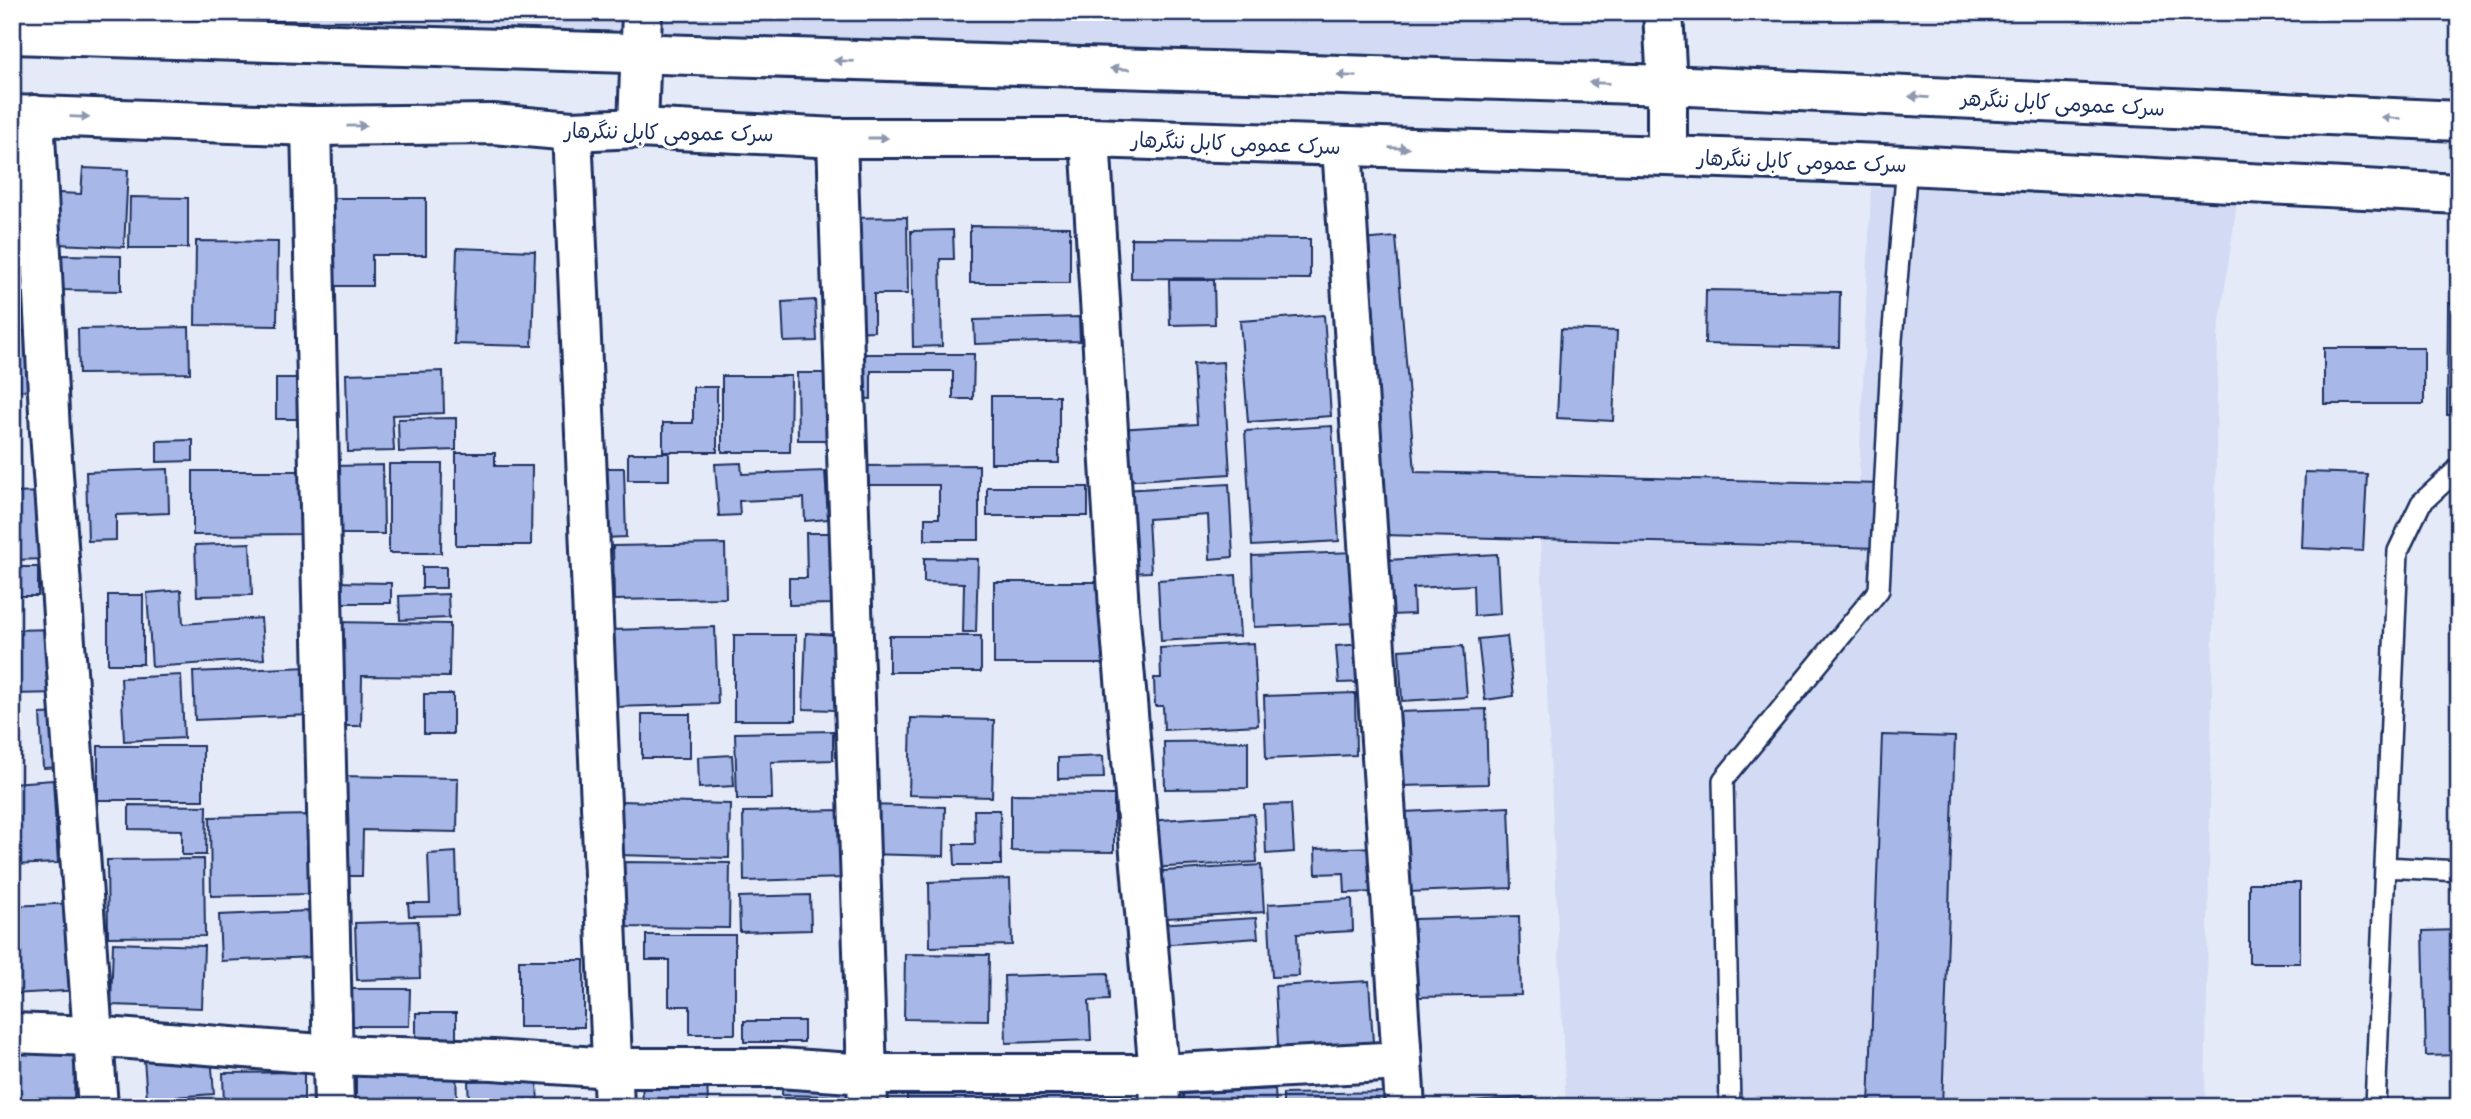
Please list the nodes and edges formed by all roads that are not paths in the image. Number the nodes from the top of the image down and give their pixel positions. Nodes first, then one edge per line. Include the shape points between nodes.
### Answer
1 (642, 12) edge
2 (1663, 12) edge
3 (12, 34) edge
4 (640, 54) junction
5 (1667, 85) junction
6 (23, 115) edge
7 (2459, 121) edge
8 (312, 126) junction
9 (638, 128) junction
10 (572, 131) junction
11 (837, 138) junction
12 (1090, 138) junction
13 (1342, 146) junction
14 (1667, 156) junction
15 (1907, 165) junction
16 (2459, 194) edge
17 (2459, 468) edge
18 (2385, 867) junction
19 (2459, 871) edge
20 (12, 1033) edge
21 (92, 1036) junction
22 (333, 1055) junction
23 (1402, 1061) junction
24 (612, 1068) junction
25 (867, 1090) edge
26 (1160, 1091) edge
27 (98, 1107) edge
28 (334, 1107) edge
29 (614, 1107) edge
30 (1405, 1107) edge
31 (1730, 1107) edge
32 (2375, 1107) edge

1 - 4 main road
2 - 5 main road
3 - 4 main road
5 -> 4 main road
4 - 9 main road
7 -> 5 main road, سرک عمومی کابل ننگرهر
5 - 14 main road
6 -> 8 main road, سرک عمومی کابل ننگرهار
6 - 21 main road
8 -> 10 main road, سرک عمومی کابل ننگرهار via 493,124
8 - 22 main road
9 - 10 main road, سرک عمومی کابل ننگرهار
9 - 11 main road, سرک عمومی کابل ننگرهار
10 - 24 main road
11 -> 12 main road, سرک عمومی کابل ننگرهار
11 - 25 main road
12 - 13 main road, سرک عمومی کابل ننگرهار
12 - 26 main road via 1119,609
13 -> 14 main road, سرک عمومی کابل ننگرهار
13 - 23 main road
14 - 15 main road, سرک عمومی کابل ننگرهار
15 - 16 main road, سرک عمومی کابل ننگرهار
15 - 31 lane via 1879,590 1723,779
17 - 18 lane via 2421,503 2398,551
18 - 19 lane
18 - 32 lane
20 - 21 main road
21 - 22 main road
21 - 27 main road
22 - 24 main road
22 - 28 main road
23 - 26 main road
23 - 30 main road
24 - 25 main road via 779,1068
24 - 29 main road
25 - 26 main road

